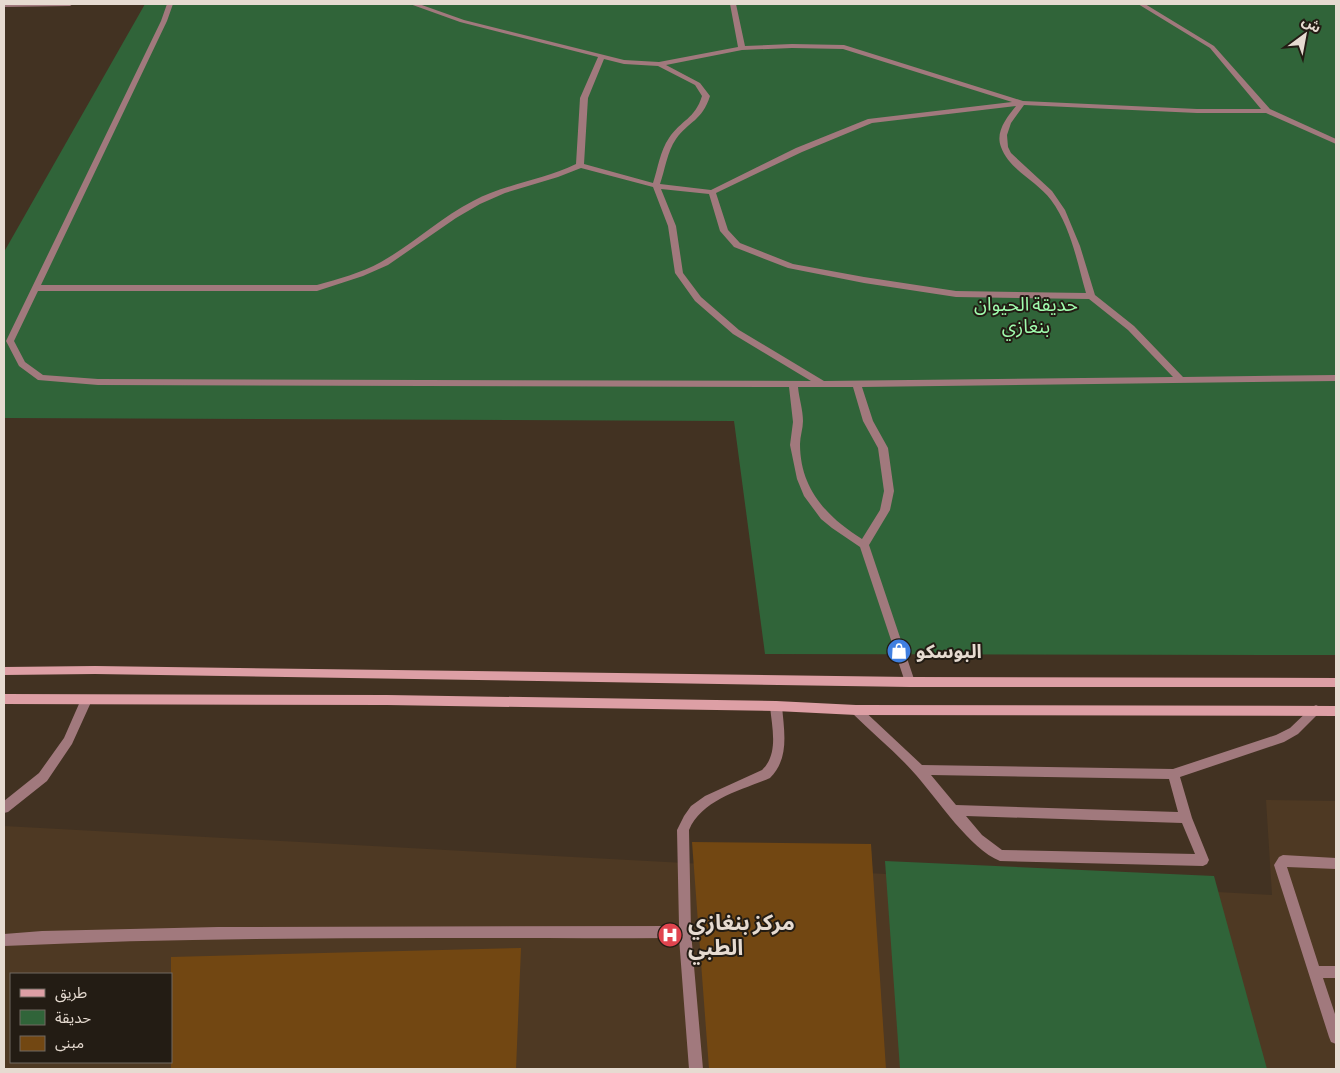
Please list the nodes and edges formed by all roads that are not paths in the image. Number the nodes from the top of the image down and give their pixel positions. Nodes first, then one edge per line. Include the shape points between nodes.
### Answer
1 (70, 4) edge
2 (170, 4) edge
3 (413, 4) edge
4 (733, 4) edge
5 (1141, 4) edge
6 (4, 5) edge
7 (742, 48) junction
8 (602, 56) junction
9 (659, 64) junction
10 (1022, 103) junction
11 (1267, 111) junction
12 (1336, 142) edge
13 (580, 165) junction
14 (656, 186) junction
15 (712, 192) junction
16 (36, 288) junction
17 (1092, 296) junction
18 (1179, 378) junction
19 (1336, 378) edge
20 (793, 383) junction
21 (822, 383) junction
22 (857, 384) junction
23 (864, 545) junction
24 (4, 671) edge
25 (910, 682) junction
26 (1336, 683) edge
27 (4, 699) edge
28 (86, 700) junction
29 (776, 706) junction
30 (856, 710) junction
31 (1316, 710) junction
32 (1336, 711) edge
33 (919, 770) junction
34 (1173, 774) junction
35 (4, 808) edge
36 (952, 810) junction
37 (1186, 818) junction
38 (1336, 863) edge
39 (685, 932) junction
40 (4, 940) edge
41 (1315, 972) junction
42 (1336, 972) edge
43 (1336, 1037) edge
44 (696, 1069) edge

1 - 6 lane
2 - 16 lane
3 - 8 lane via 462,21
4 - 7 lane
5 - 11 lane via 1212,47
7 - 9 lane
7 - 10 lane via 844,47
8 - 9 lane via 624,62
8 - 13 lane via 584,98
9 - 14 lane via 698,84 706,96 703,109 672,139
10 - 11 lane
10 - 15 lane via 871,121 799,150
10 - 17 lane via 1004,128 1004,147 1019,166 1054,198 1065,216
11 - 12 lane
13 - 14 lane
13 - 16 lane via 568,172 496,194 475,204 384,264 317,288
14 - 15 lane
14 - 21 lane via 672,226 679,273 698,299 736,332
15 - 17 lane via 724,231 737,245 791,266 956,294
16 - 20 lane via 10,341 22,364 41,378 98,382
17 - 18 lane via 1132,328
18 - 19 lane
18 - 22 lane
20 - 21 lane
20 - 23 lane via 799,471 815,507 836,528
21 - 22 lane
22 - 23 lane via 868,421 883,448 889,491 885,510
23 - 25 lane
24 - 25 main road
25 - 26 main road
27 - 28 main road
28 - 29 main road via 388,700
28 - 35 lane via 68,741 43,778
29 - 30 main road
29 - 39 lane via 778,757 774,768 706,801 692,814 683,830
30 - 31 main road
30 - 33 lane
31 - 32 main road
31 - 34 lane via 1294,731 1280,739
33 - 34 lane
33 - 36 lane
34 - 37 lane
36 - 37 lane
36 - 37 lane via 978,839 1000,855 1202,860
38 - 41 lane via 1282,861 1280,865
39 - 40 lane via 218,933
39 - 44 lane
41 - 42 lane
41 - 43 lane

